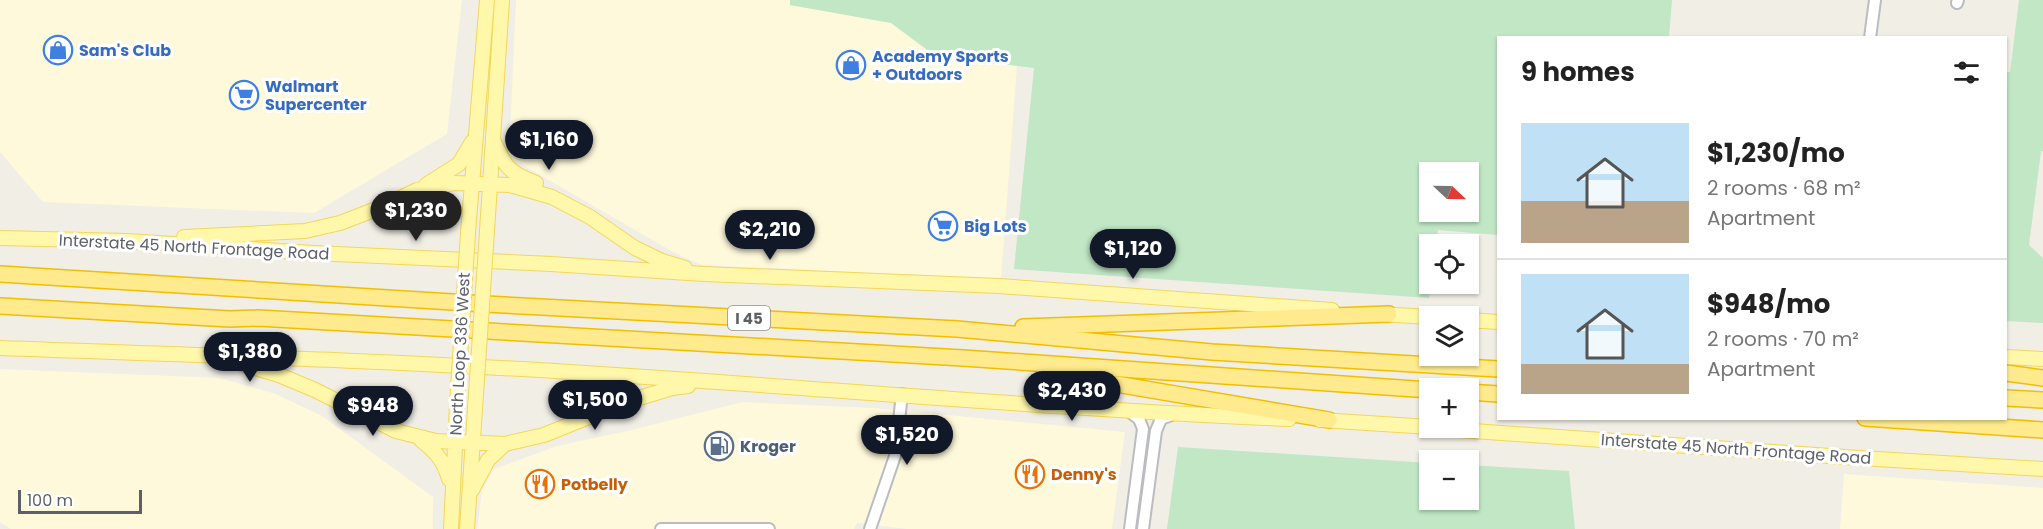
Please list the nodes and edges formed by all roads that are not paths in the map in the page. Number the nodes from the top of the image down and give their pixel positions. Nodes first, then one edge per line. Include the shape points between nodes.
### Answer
1 (487, 0) edge
2 (502, 0) edge
3 (1875, 0) edge
4 (1870, 36) edge
5 (476, 135) junction
6 (491, 137) junction
7 (471, 184) junction
8 (490, 184) junction
9 (417, 190) junction
10 (590, 217) junction
11 (0, 237) edge
12 (126, 241) junction
13 (0, 274) edge
14 (704, 274) junction
15 (0, 306) edge
16 (1389, 314) junction
17 (1419, 316) edge
18 (1479, 321) edge
19 (1497, 322) edge
20 (957, 329) junction
21 (0, 348) edge
22 (217, 355) junction
23 (2007, 357) edge
24 (963, 358) junction
25 (2043, 359) edge
26 (1497, 369) edge
27 (2007, 373) edge
28 (2043, 378) edge
29 (717, 382) junction
30 (1419, 389) edge
31 (1479, 393) edge
32 (902, 394) junction
33 (1497, 394) edge
34 (2007, 398) edge
35 (2043, 400) edge
36 (1127, 410) junction
37 (1175, 414) junction
38 (1329, 420) junction
39 (1895, 420) edge
40 (1419, 427) edge
41 (2043, 430) edge
42 (1479, 432) edge
43 (417, 437) junction
44 (455, 442) junction
45 (473, 442) junction
46 (505, 444) junction
47 (2043, 469) edge
48 (452, 489) junction
49 (470, 495) junction
50 (451, 529) edge
51 (467, 529) edge
52 (661, 529) edge
53 (770, 529) edge
54 (870, 529) edge
55 (1130, 529) edge
56 (1143, 529) edge

1 - 5 main road, North Loop 336 West
2 - 6 main road, North Loop 336 West
3 - 4 street
5 - 7 main road, North Loop 336 West
5 - 9 main road via 459,164
6 - 8 main road, North Loop 336 West
6 - 10 main road via 507,168 515,175 568,196
7 - 8 main road
7 - 9 main road
7 - 44 main road, North Loop 336 West, bridge
8 - 10 main road via 532,190
8 - 45 main road, North Loop 336 West, bridge
9 - 12 main road via 340,223 305,231
10 - 14 main road via 635,248
11 - 12 main road, Interstate 45 North Frontage Road
12 - 14 main road, Interstate 45 North Frontage Road
13 - 20 highway, I 45
14 - 16 main road, Interstate 45 North Frontage Road via 999,286
15 - 24 highway, I 45
16 - 17 main road, Interstate 45 North Frontage Road
16 - 20 highway
18 - 19 main road
20 - 26 highway, I 45 via 1212,352
21 - 22 main road, Interstate 45 North Frontage Road
22 - 29 main road, Interstate 45 North Frontage Road
22 - 43 main road via 279,375 396,431
23 - 25 main road
24 - 30 highway, I 45
24 - 38 highway
27 - 28 highway
29 - 32 main road, Interstate 45 North Frontage Road
29 - 46 main road via 672,388 544,435
31 - 33 highway
32 - 36 main road, Interstate 45 North Frontage Road
32 - 54 street via 895,456
34 - 35 highway
36 - 37 main road, Interstate 45 North Frontage Road
36 - 55 street via 1139,419 1143,429
37 - 38 main road, Interstate 45 North Frontage Road
37 - 56 street via 1161,419 1156,430
38 - 40 main road, Interstate 45 North Frontage Road
39 - 41 highway
42 - 47 main road, Interstate 45 North Frontage Road
43 - 44 main road
43 - 48 main road via 441,458
44 - 45 main road
44 - 48 main road, North Loop 336 West
45 - 46 main road
45 - 49 main road, North Loop 336 West
46 - 49 main road via 488,460
48 - 50 main road, North Loop 336 West
49 - 51 main road, North Loop 336 West
52 - 53 street

